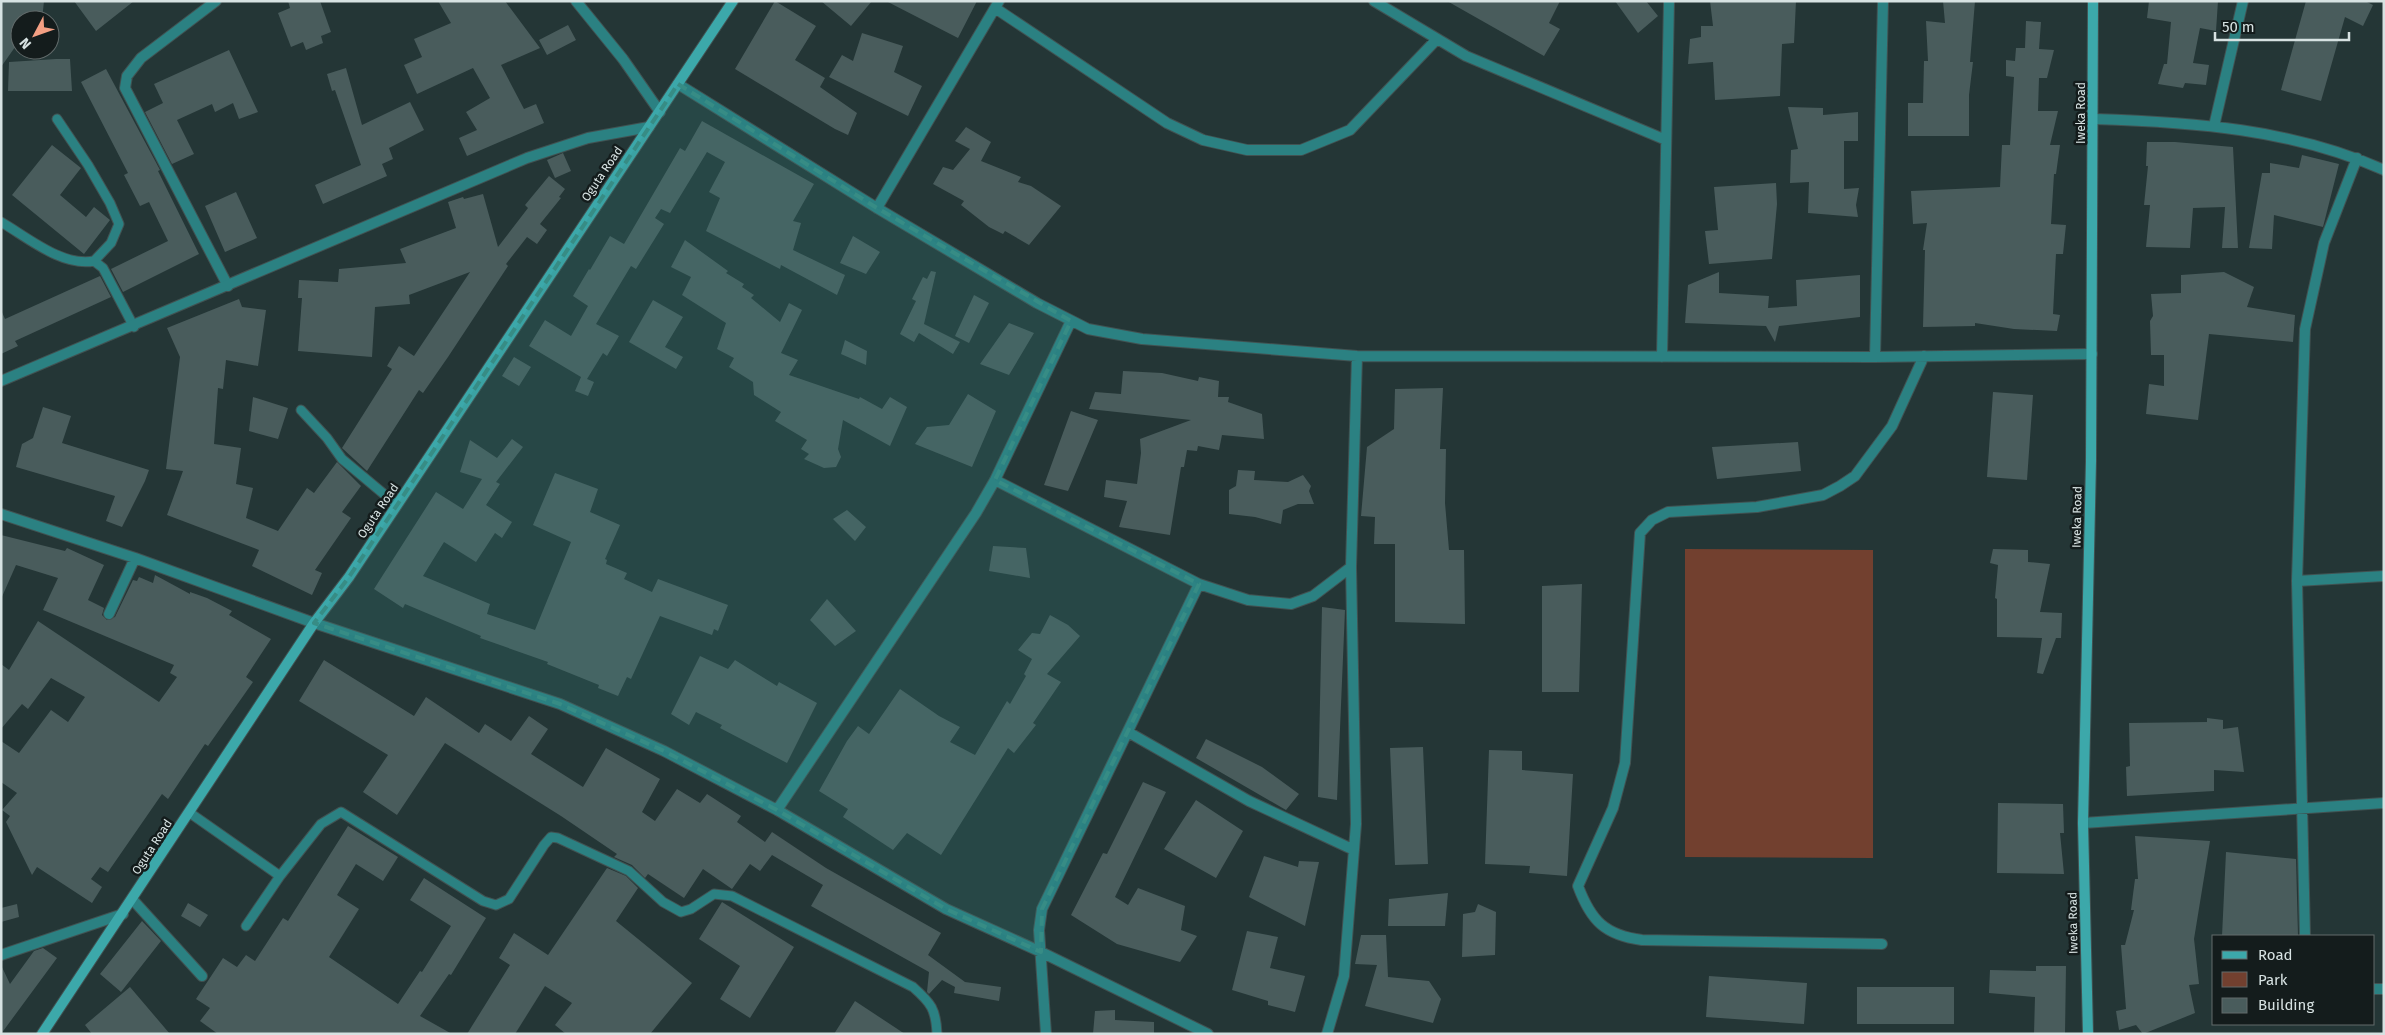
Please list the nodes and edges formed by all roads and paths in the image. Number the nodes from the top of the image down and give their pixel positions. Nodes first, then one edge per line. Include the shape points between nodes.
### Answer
1 (216, 1) edge
2 (576, 1) edge
3 (733, 1) edge
4 (1374, 1) edge
5 (1669, 1) edge
6 (1883, 1) edge
7 (2094, 1) edge
8 (2243, 1) edge
9 (997, 4) edge
10 (1437, 39) junction
11 (678, 84) junction
12 (660, 112) junction
13 (57, 119) dead end
14 (2094, 119) junction
15 (2214, 126) junction
16 (649, 127) junction
17 (1666, 140) junction
18 (2357, 158) junction
19 (2384, 170) edge
20 (877, 208) junction
21 (1, 222) edge
22 (94, 261) junction
23 (228, 286) junction
24 (1071, 321) junction
25 (134, 327) junction
26 (2092, 354) junction
27 (1357, 356) junction
28 (1924, 356) junction
29 (1662, 357) junction
30 (1875, 357) junction
31 (1, 381) edge
32 (301, 410) dead end
33 (995, 480) junction
34 (397, 505) junction
35 (1, 514) edge
36 (135, 558) junction
37 (1351, 567) junction
38 (2384, 576) edge
39 (2297, 581) junction
40 (1199, 584) junction
41 (109, 614) dead end
42 (314, 623) junction
43 (1128, 732) junction
44 (2384, 803) edge
45 (777, 810) junction
46 (2302, 810) junction
47 (190, 813) junction
48 (2083, 823) junction
49 (1354, 850) junction
50 (280, 876) junction
51 (133, 900) junction
52 (123, 914) junction
53 (246, 926) dead end
54 (2305, 935) edge
55 (1882, 944) dead end
56 (1041, 952) junction
57 (1, 955) edge
58 (202, 976) dead end
59 (42, 1034) edge
60 (937, 1034) edge
61 (1046, 1034) edge
62 (1208, 1034) edge
63 (1326, 1034) edge
64 (2088, 1034) edge

1 - 23 street via 141,58 128,76 125,88
2 - 12 street
3 - 11 main road, Oguta Road
4 - 10 street
5 - 17 street
6 - 30 street
7 - 14 main road, Iweka Road
8 - 15 street
9 - 10 street via 1167,123 1203,140 1247,150 1301,150 1350,130
9 - 20 street
10 - 17 street via 1466,56
11 - 12 main road, Oguta Road
11 - 20 street
12 - 16 main road, Oguta Road
13 - 22 lane via 88,165 119,224 111,243
14 - 15 street
14 - 26 main road, Iweka Road
15 - 18 street via 2264,133
16 - 23 street via 588,138 527,158
16 - 34 main road, Oguta Road
17 - 29 street
18 - 19 street
18 - 39 street via 2324,243 2305,328
20 - 24 street
21 - 22 lane via 70,260
22 - 25 lane via 103,268
23 - 25 street
24 - 27 street via 1088,329 1142,339
24 - 33 street
25 - 31 street
26 - 28 street
26 - 48 main road, Iweka Road
27 - 29 street
27 - 37 street
28 - 30 street
28 - 55 street via 1892,426 1855,476 1840,486 1823,496 1757,506 1668,512 1652,520 1640,533 1625,763 1613,808 1578,886 1587,910 1604,927 1622,937
29 - 30 street
32 - 34 lane via 342,459
33 - 40 street
33 - 45 street
34 - 42 main road, Oguta Road
35 - 36 street
36 - 41 street
36 - 42 street
37 - 40 street via 1313,596 1291,604 1248,600
37 - 49 street
38 - 39 street
39 - 46 street
40 - 43 street
42 - 45 street via 560,704 664,751
42 - 47 main road, Oguta Road
43 - 49 street via 1250,801
43 - 56 street via 1042,909 1039,930
44 - 46 street
45 - 56 street via 946,909
46 - 48 street
46 - 54 street
47 - 50 lane
47 - 51 main road, Oguta Road
48 - 64 main road, Iweka Road
49 - 63 street via 1344,976
50 - 53 lane
50 - 60 lane via 322,824 340,812 483,901 496,905 509,899 551,837 558,838 629,871 662,902 680,912 691,910 714,894 732,896 913,987 933,1008 937,1016
51 - 52 main road, Oguta Road
51 - 58 street
52 - 57 street
52 - 59 main road, Oguta Road
56 - 61 street
56 - 62 street

